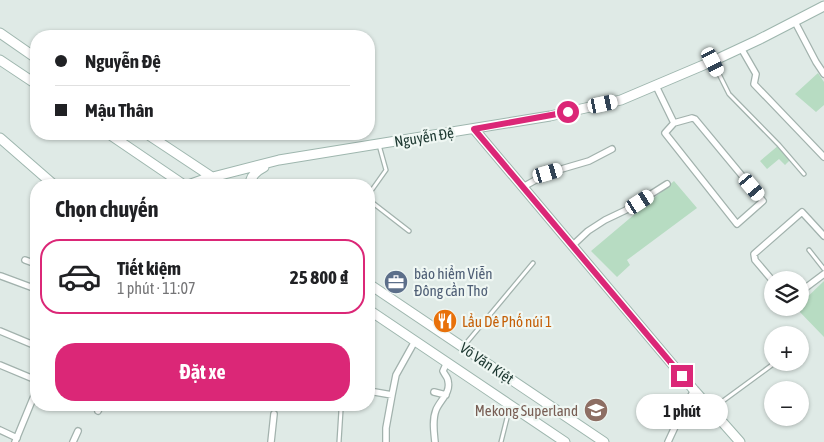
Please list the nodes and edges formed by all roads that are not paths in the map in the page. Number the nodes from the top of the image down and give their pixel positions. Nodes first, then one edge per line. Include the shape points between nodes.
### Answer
1 (824, 6) edge
2 (795, 22) junction
3 (0, 33) edge
4 (741, 48) junction
5 (30, 54) edge
6 (0, 60) edge
7 (713, 62) junction
8 (824, 74) edge
9 (30, 80) edge
10 (656, 86) junction
11 (674, 123) junction
12 (474, 129) junction
13 (0, 138) edge
14 (118, 140) edge
15 (156, 140) edge
16 (379, 144) junction
17 (612, 149) dead end
18 (824, 157) edge
19 (279, 160) junction
20 (804, 174) dead end
21 (213, 177) junction
22 (47, 179) edge
23 (175, 179) edge
24 (205, 179) edge
25 (216, 179) edge
26 (251, 179) edge
27 (667, 184) dead end
28 (375, 186) edge
29 (523, 187) junction
30 (375, 205) edge
31 (409, 231) dead end
32 (824, 236) edge
33 (572, 246) junction
34 (809, 250) dead end
35 (25, 260) dead end
36 (30, 262) edge
37 (533, 263) dead end
38 (824, 269) edge
39 (764, 271) edge
40 (824, 274) edge
41 (1, 276) edge
42 (809, 285) edge
43 (30, 287) edge
44 (375, 288) edge
45 (375, 314) edge
46 (0, 331) edge
47 (415, 341) junction
48 (30, 344) edge
49 (463, 347) junction
50 (447, 362) junction
51 (0, 365) edge
52 (764, 371) edge
53 (30, 378) edge
54 (694, 390) junction
55 (375, 392) edge
56 (434, 392) dead end
57 (392, 395) junction
58 (446, 395) junction
59 (510, 405) junction
60 (30, 406) edge
61 (711, 409) junction
62 (341, 411) edge
63 (274, 414) dead end
64 (0, 430) edge
65 (78, 432) dead end
66 (16, 440) edge
67 (73, 442) edge
68 (271, 442) edge
69 (339, 442) edge
70 (386, 442) edge
71 (435, 442) edge
72 (501, 442) edge
73 (565, 442) edge
74 (604, 442) edge
75 (668, 442) edge
76 (740, 442) edge

1 - 2 street, Nguyễn Đệ
2 - 4 street, Nguyễn Đệ
2 - 8 street
3 - 5 street
4 - 7 street, Nguyễn Đệ
4 - 18 street via 756,74 754,84
6 - 9 street
7 - 10 street, Nguyễn Đệ
7 - 20 lane via 729,94
10 - 11 street
10 - 12 street, Nguyễn Đệ via 621,100
11 - 11 street via 665,133 737,224 764,201 695,119
12 - 16 street, Nguyễn Đệ
12 - 29 street
13 - 22 street
14 - 23 street
15 - 21 street
16 - 19 street, Nguyễn Đệ
16 - 28 lane via 386,170
17 - 29 street via 589,161 548,173
19 - 21 street, Nguyễn Đệ
19 - 26 street via 260,169
21 - 24 street, Nguyễn Đệ
21 - 25 street
27 - 33 street via 588,231
29 - 33 street
30 - 31 lane
32 - 39 street via 802,212 754,254
33 - 54 street
34 - 38 lane
35 - 36 street
37 - 49 lane
40 - 42 street
41 - 43 street
44 - 49 street, Võ Văn Kiệt
45 - 47 street, Võ Văn Kiệt
46 - 48 street
47 - 50 street, Võ Văn Kiệt
47 - 57 street via 396,375
49 - 74 street, Võ Văn Kiệt
50 - 58 street via 443,371 448,381
50 - 59 street, Võ Văn Kiệt
51 - 53 street
52 - 61 lane
54 - 61 street
54 - 75 street
55 - 57 street
56 - 58 street
57 - 70 street
58 - 71 street via 435,412
59 - 72 lane
59 - 73 street, Võ Văn Kiệt
60 - 66 street
61 - 76 street
62 - 69 lane
63 - 68 street
64 - 66 street
65 - 67 street

